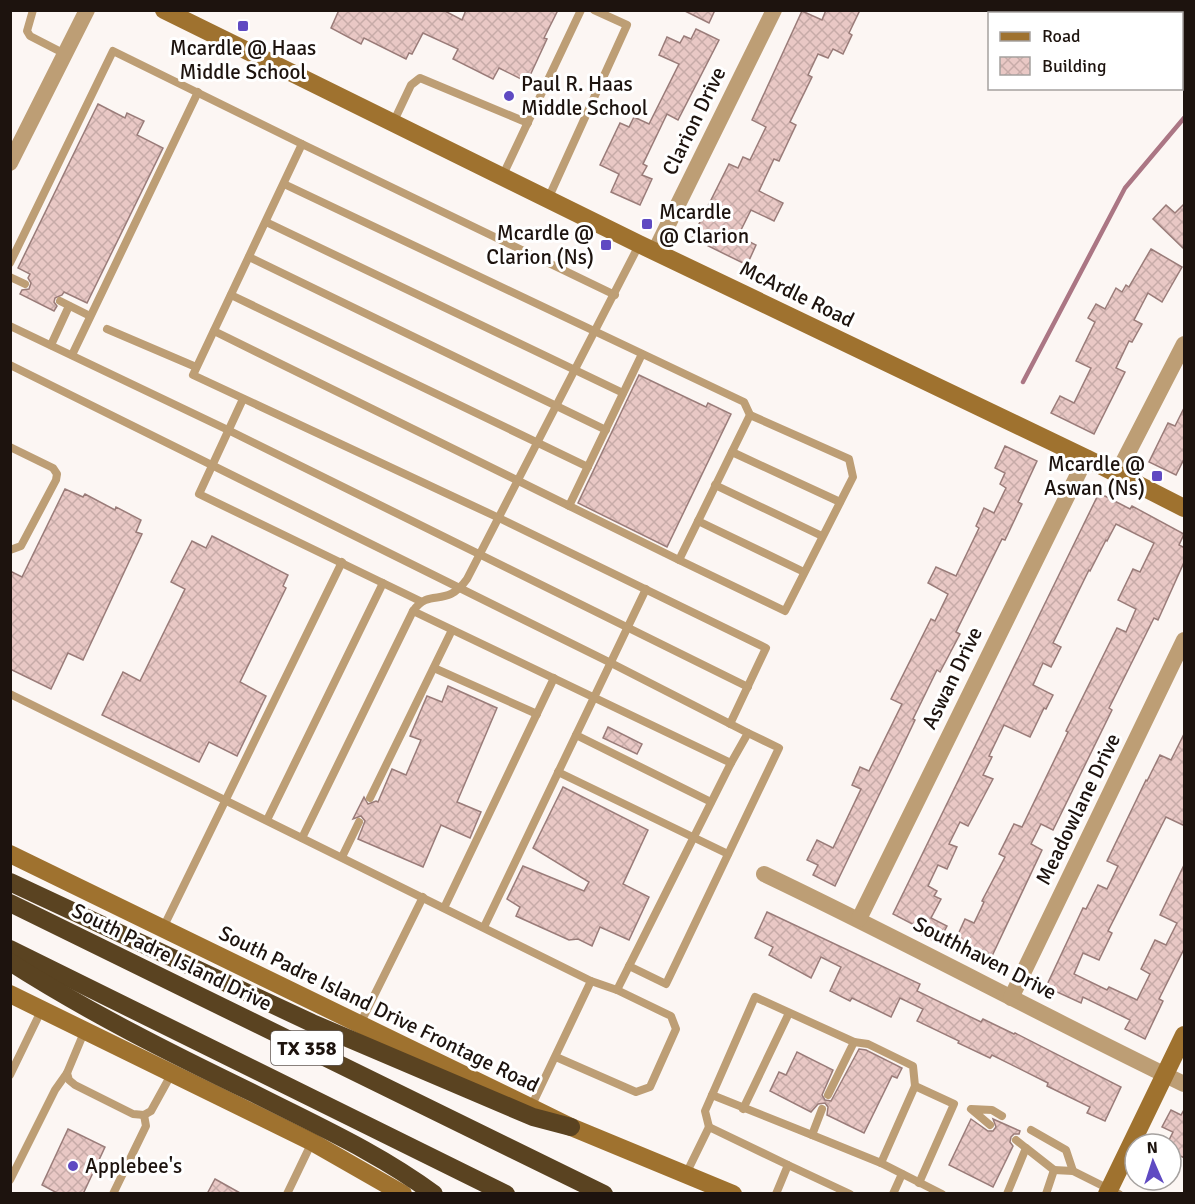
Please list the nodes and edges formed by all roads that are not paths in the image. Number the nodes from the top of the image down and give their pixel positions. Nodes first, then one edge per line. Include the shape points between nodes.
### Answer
1 (33, 10) edge
2 (87, 10) edge
3 (164, 10) edge
4 (581, 10) edge
5 (594, 10) edge
6 (774, 10) edge
7 (65, 54) junction
8 (198, 92) junction
9 (393, 123) junction
10 (528, 123) junction
11 (302, 144) junction
12 (10, 163) edge
13 (502, 177) junction
14 (284, 184) junction
15 (548, 199) junction
16 (266, 222) junction
17 (647, 248) junction
18 (249, 257) junction
19 (10, 263) edge
20 (10, 277) edge
21 (25, 284) dead end
22 (231, 295) junction
23 (615, 295) junction
24 (60, 301) dead end
25 (69, 306) junction
26 (90, 316) junction
27 (10, 326) edge
28 (107, 329) dead end
29 (214, 331) junction
30 (595, 332) junction
31 (1185, 344) edge
32 (51, 345) junction
33 (642, 354) junction
34 (72, 355) junction
35 (10, 365) edge
36 (196, 367) junction
37 (576, 369) junction
38 (623, 393) junction
39 (243, 399) junction
40 (557, 406) junction
41 (750, 415) junction
42 (228, 429) junction
43 (606, 430) junction
44 (538, 442) junction
45 (10, 447) edge
46 (732, 452) junction
47 (1086, 458) junction
48 (212, 465) junction
49 (588, 467) junction
50 (1117, 474) junction
51 (518, 481) junction
52 (716, 485) junction
53 (840, 502) junction
54 (569, 506) junction
55 (1185, 508) edge
56 (499, 518) junction
57 (698, 521) junction
58 (822, 536) junction
59 (10, 550) edge
60 (480, 554) junction
61 (679, 560) junction
62 (342, 562) junction
63 (804, 572) junction
64 (383, 583) junction
65 (460, 589) junction
66 (646, 589) junction
67 (420, 602) junction
68 (413, 611) junction
69 (629, 627) junction
70 (453, 630) junction
71 (1185, 640) edge
72 (610, 663) junction
73 (434, 668) junction
74 (554, 678) junction
75 (748, 687) junction
76 (10, 694) edge
77 (594, 698) junction
78 (537, 714) junction
79 (730, 724) junction
80 (748, 733) junction
81 (576, 735) junction
82 (731, 763) junction
83 (558, 772) junction
84 (370, 798) dead end
85 (226, 800) junction
86 (711, 802) junction
87 (267, 820) junction
88 (359, 822) dead end
89 (693, 837) junction
90 (302, 838) junction
91 (10, 854) edge
92 (728, 854) junction
93 (342, 857) junction
94 (764, 874) dead end
95 (10, 882) edge
96 (423, 897) junction
97 (10, 903) edge
98 (444, 908) junction
99 (859, 919) junction
100 (484, 927) junction
101 (163, 929) junction
102 (10, 949) edge
103 (10, 962) edge
104 (629, 966) junction
105 (591, 981) junction
106 (617, 990) junction
107 (10, 994) edge
108 (1011, 998) junction
109 (42, 1009) junction
110 (789, 1013) junction
111 (360, 1025) junction
112 (85, 1030) junction
113 (1185, 1035) edge
114 (855, 1042) junction
115 (556, 1057) junction
116 (67, 1073) junction
117 (172, 1073) junction
118 (1165, 1074) junction
119 (10, 1075) edge
120 (1185, 1084) edge
121 (915, 1086) junction
122 (712, 1095) junction
123 (828, 1095) dead end
124 (954, 1104) junction
125 (531, 1107) junction
126 (743, 1109) junction
127 (822, 1109) dead end
128 (971, 1109) junction
129 (144, 1115) junction
130 (1002, 1116) dead end
131 (990, 1125) dead end
132 (571, 1126) junction
133 (709, 1127) junction
134 (1031, 1130) dead end
135 (812, 1135) junction
136 (1016, 1140) dead end
137 (312, 1142) junction
138 (1026, 1148) junction
139 (880, 1163) junction
140 (788, 1165) junction
141 (1054, 1170) junction
142 (1073, 1171) junction
143 (686, 1174) junction
144 (902, 1174) junction
145 (10, 1180) edge
146 (919, 1184) junction
147 (1111, 1192) edge
148 (113, 1194) edge
149 (287, 1194) edge
150 (404, 1194) edge
151 (434, 1194) edge
152 (506, 1194) edge
153 (604, 1194) edge
154 (733, 1194) edge
155 (776, 1194) edge
156 (850, 1194) edge
157 (893, 1194) edge
158 (942, 1194) edge
159 (1007, 1194) edge
160 (1046, 1194) edge

1 - 7 lane via 27,31 30,36
2 - 7 street
3 - 9 main road, McArdle Road
4 - 10 lane
5 - 15 lane via 627,25
6 - 17 street, Clarion Drive
7 - 12 street
8 - 11 lane
8 - 19 lane via 113,51
8 - 26 lane
9 - 10 lane via 411,85 420,78
9 - 13 main road, McArdle Road
10 - 13 lane
11 - 14 lane
11 - 23 lane
13 - 15 main road, McArdle Road
14 - 16 lane
14 - 30 lane
15 - 17 main road, McArdle Road
16 - 18 lane
16 - 37 lane
17 - 23 lane
17 - 47 main road, McArdle Road
18 - 22 lane
18 - 40 lane
20 - 21 lane
22 - 29 lane
22 - 44 lane
23 - 30 lane
24 - 25 lane
25 - 26 lane
25 - 32 lane
26 - 34 lane
27 - 32 lane
28 - 36 lane
29 - 36 lane
29 - 51 lane
30 - 33 lane
30 - 37 lane
31 - 50 street
32 - 34 lane
33 - 38 lane
33 - 41 lane via 744,402
34 - 42 lane
35 - 48 lane
36 - 39 lane via 193,375
37 - 38 lane
37 - 40 lane
38 - 43 lane
39 - 42 lane
39 - 56 lane
40 - 43 lane
40 - 44 lane
41 - 46 lane
41 - 53 lane via 849,459 853,477
42 - 48 lane
42 - 60 lane
43 - 49 lane
44 - 49 lane
44 - 51 lane
45 - 59 lane via 53,468 57,474 21,546
46 - 52 lane
46 - 53 lane
47 - 50 main road, McArdle Road
47 - 99 street, Aswan Drive
48 - 62 lane via 199,494
48 - 65 lane
49 - 54 lane
50 - 55 main road, McArdle Road
51 - 54 lane
51 - 56 lane
52 - 57 lane
52 - 58 lane
53 - 58 lane
54 - 61 lane
56 - 60 lane
56 - 66 lane
57 - 61 lane
57 - 63 lane
58 - 63 lane
60 - 65 lane
60 - 69 lane
61 - 63 lane via 785,610
62 - 64 lane
62 - 85 lane
64 - 67 lane
64 - 87 lane
65 - 67 lane via 451,596
65 - 72 lane
66 - 69 lane
66 - 75 lane via 766,648
67 - 68 lane
68 - 70 lane
68 - 90 lane
69 - 72 lane
69 - 75 lane
70 - 73 lane
70 - 74 lane
71 - 108 street, Meadowlane Drive
72 - 77 lane
72 - 79 lane
73 - 78 lane
73 - 84 lane
74 - 77 lane
74 - 78 lane
75 - 79 lane
76 - 85 lane
77 - 81 lane
77 - 82 lane
78 - 98 lane
79 - 80 lane
80 - 82 lane
80 - 92 lane via 779,748
81 - 83 lane
81 - 86 lane
82 - 86 lane
83 - 89 lane
83 - 100 lane
85 - 87 lane
85 - 101 lane
86 - 89 lane
87 - 90 lane
88 - 93 lane
89 - 92 lane
89 - 104 lane
90 - 93 lane
91 - 101 main road, South Padre Island Drive Frontage Road
92 - 104 lane via 666,984
93 - 96 lane
94 - 99 street, Southhaven Drive
95 - 132 highway via 312,1023 533,1117
96 - 98 lane
96 - 111 lane
97 - 153 highway, South Padre Island Drive / TX 358
98 - 100 lane
99 - 108 street, Southhaven Drive
100 - 105 lane
101 - 111 main road, South Padre Island Drive Frontage Road
102 - 152 highway, TX 358
103 - 151 highway via 192,1063 347,1140
104 - 106 lane
105 - 106 lane
105 - 115 lane
106 - 115 lane via 671,1016 676,1029 650,1087 636,1092
107 - 109 main road
108 - 118 street, Southhaven Drive
109 - 112 main road
109 - 119 lane
110 - 114 lane
110 - 122 lane via 754,997
110 - 126 lane
111 - 125 main road, South Padre Island Drive Frontage Road
112 - 116 lane
112 - 117 main road
113 - 118 main road
114 - 121 lane via 868,1044 913,1066
114 - 123 lane
115 - 125 lane
116 - 129 lane via 75,1085 133,1114
116 - 145 lane
117 - 129 lane via 151,1111
117 - 137 main road
118 - 120 street, Southhaven Drive
118 - 147 main road
121 - 124 lane
121 - 139 lane
122 - 126 lane
122 - 133 lane via 705,1111
124 - 128 lane
124 - 146 lane
125 - 132 main road, South Padre Island Drive Frontage Road
126 - 135 lane
127 - 135 lane
128 - 130 lane via 992,1110
128 - 131 lane
129 - 148 lane via 147,1126
132 - 143 main road, South Padre Island Drive Frontage Road
133 - 140 lane
133 - 143 lane
134 - 142 lane via 1066,1150
135 - 139 lane
136 - 138 lane
137 - 149 lane
137 - 150 main road
138 - 141 lane
138 - 159 lane
139 - 144 lane
140 - 155 lane
140 - 156 lane
141 - 142 lane
141 - 160 lane
142 - 147 lane
143 - 154 main road, South Padre Island Drive Frontage Road
144 - 146 lane
144 - 157 lane
146 - 158 lane

